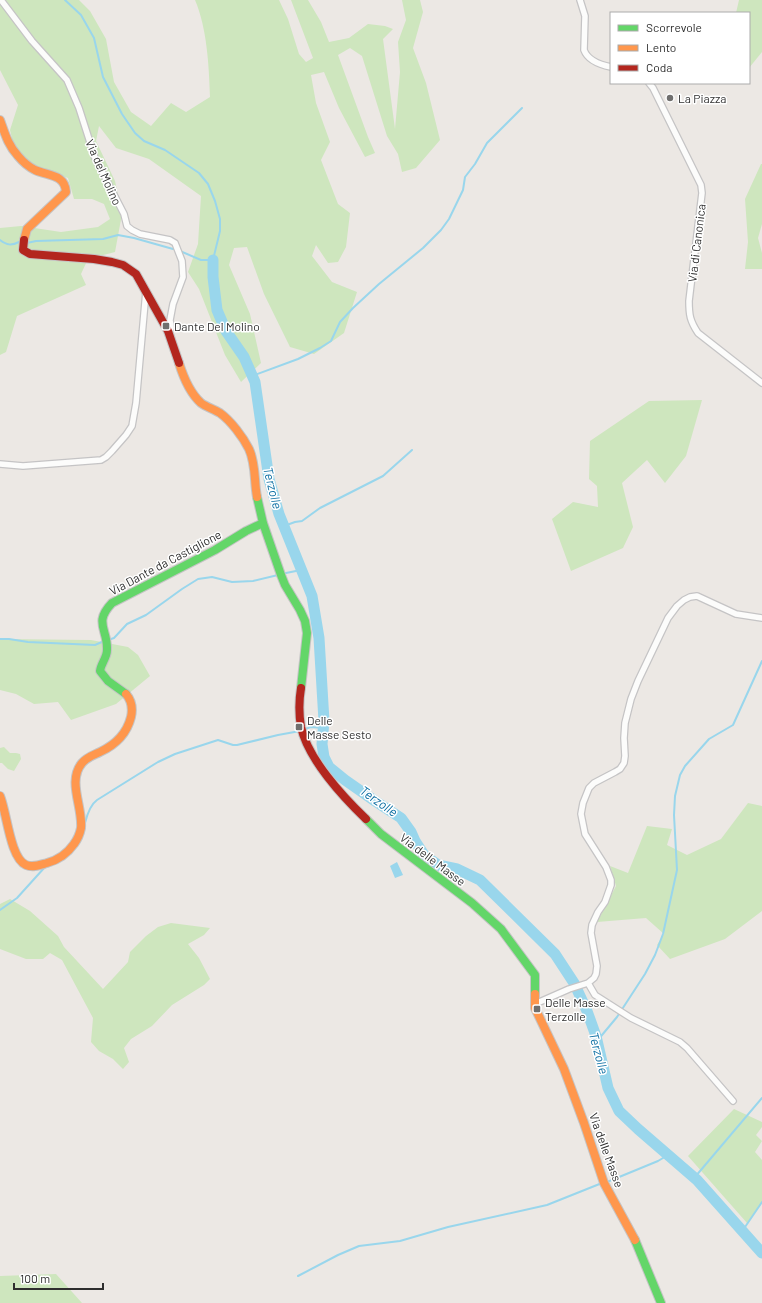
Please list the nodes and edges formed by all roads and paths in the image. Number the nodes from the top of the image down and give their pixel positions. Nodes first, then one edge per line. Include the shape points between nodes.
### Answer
1 (1, 0) edge
2 (580, 0) edge
3 (610, 67) edge
4 (650, 84) edge
5 (0, 120) edge
6 (146, 290) junction
7 (168, 331) junction
8 (762, 383) edge
9 (0, 464) edge
10 (263, 523) junction
11 (762, 618) edge
12 (0, 796) edge
13 (587, 984) junction
14 (535, 1004) junction
15 (733, 1101) dead end
16 (661, 1303) edge

1 - 7 street, Via del Molino via 32,41 67,80 95,158 124,214 127,226 140,234 175,243 182,261 183,277 173,304 171,328
2 - 3 street via 585,16 586,55 601,65
4 - 8 street, Via di Canonica via 701,185 689,301 691,323 698,333
5 - 6 street via 8,142 22,160 34,170 56,177 65,184 66,192 27,229 23,250 30,254 94,259 122,265 136,274
6 - 7 street
6 - 9 street via 136,403 132,426 126,435 101,460 23,466
7 - 10 street via 184,379 192,391 201,403 220,413 233,425 249,449
10 - 12 street, Via Dante da Castiglione via 112,603 105,610 101,618 107,648 100,671 102,676 128,696 132,710 123,735 110,748 82,761 79,766 76,786 81,828 72,849 47,864 36,867 22,863 13,849 4,803
10 - 14 street, Via delle Masse via 285,585 305,621 305,656 298,699 302,732 315,760 343,797 381,834 472,903 501,929 535,975
11 - 13 street via 736,614 697,596 684,600 668,618 631,699 625,723 624,763 620,769 589,788 582,808 585,834 606,867 611,880 605,902 592,925 597,970 594,978
13 - 14 street
13 - 15 street via 595,994 631,1018 680,1042
14 - 16 street, Via delle Masse via 564,1069 604,1183 639,1247

